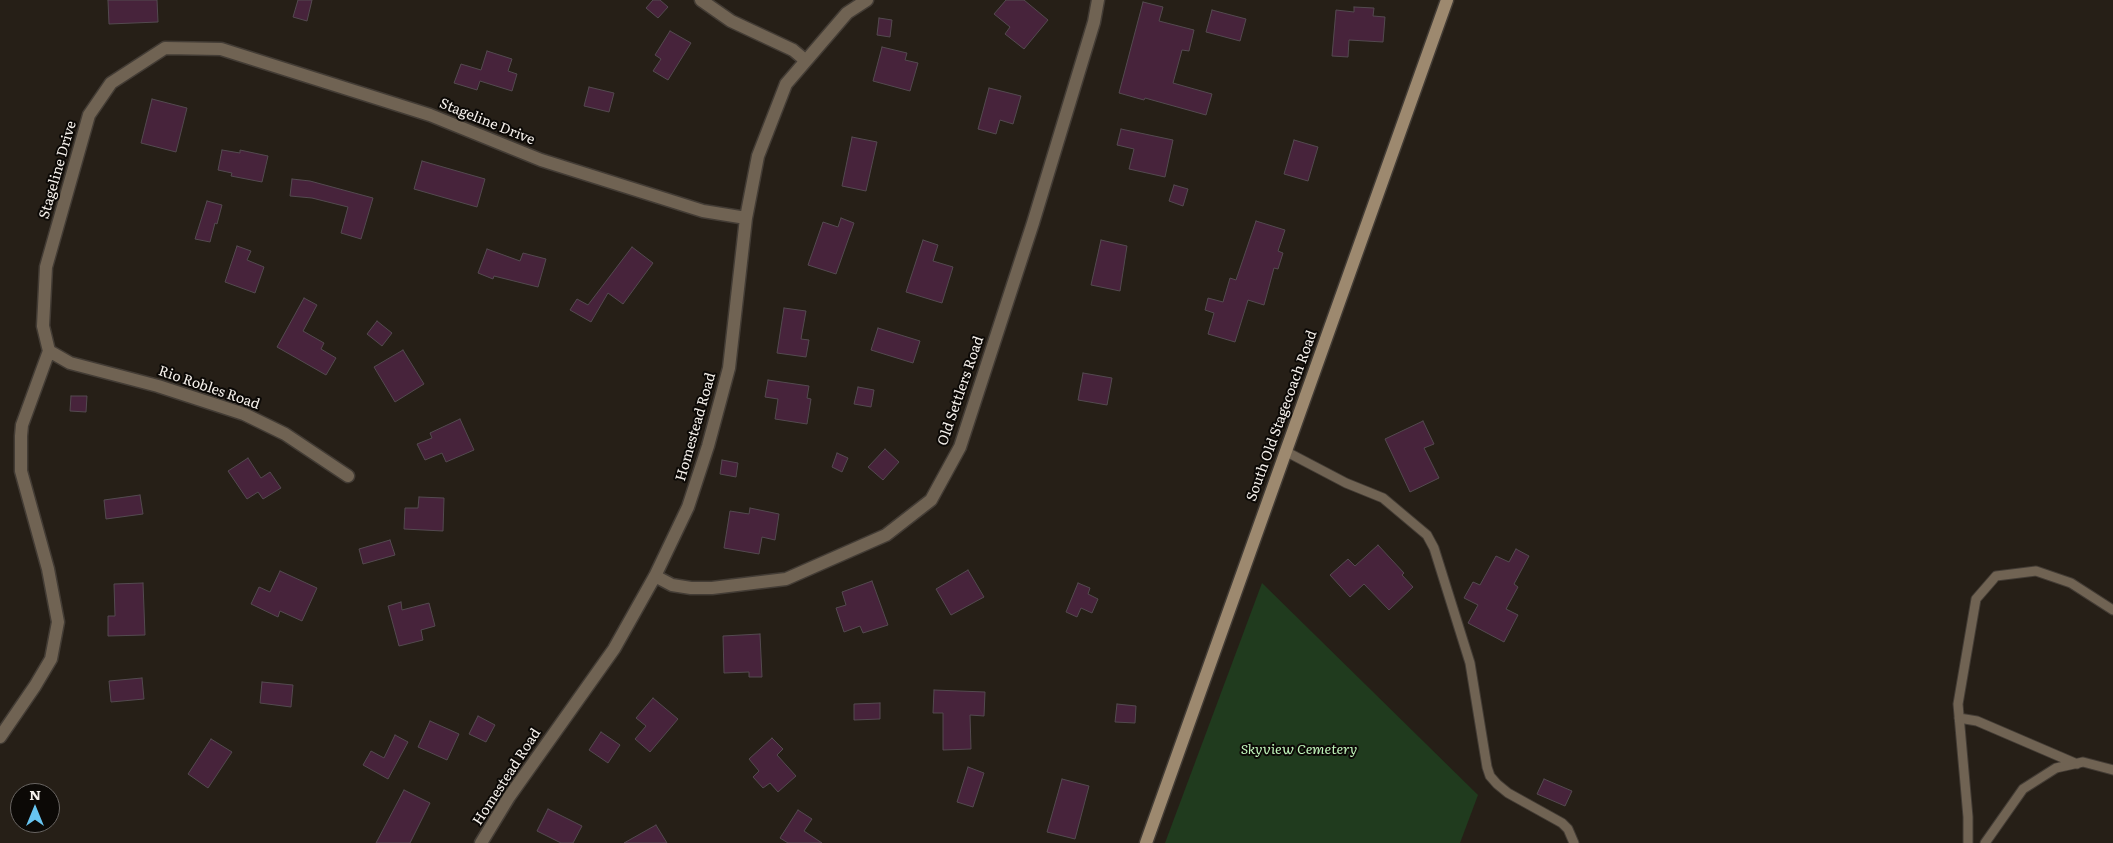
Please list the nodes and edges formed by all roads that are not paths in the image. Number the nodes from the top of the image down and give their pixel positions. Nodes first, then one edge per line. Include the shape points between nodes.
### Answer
1 (701, 0) edge
2 (867, 0) edge
3 (1098, 0) edge
4 (1447, 0) edge
5 (805, 60) junction
6 (746, 218) junction
7 (50, 351) junction
8 (1285, 451) junction
9 (348, 476) dead end
10 (655, 576) junction
11 (2113, 610) edge
12 (1959, 718) junction
13 (0, 736) edge
14 (2077, 764) junction
15 (2113, 770) edge
16 (481, 843) edge
17 (1146, 843) edge
18 (1574, 843) edge
19 (1968, 843) edge
20 (1985, 843) edge

1 - 5 street via 731,20 793,50
2 - 5 street, Homestead Road via 847,13
3 - 10 street, Old Settlers Road via 1033,223 960,447 931,500 886,535 786,579 691,588 672,585
4 - 8 street, South Old Stagecoach Road
5 - 6 street, Homestead Road via 786,84 758,156
6 - 7 street, Stageline Drive via 703,211 541,160 430,115 221,49 165,48 111,84 89,115 46,267 43,326
6 - 10 street, Homestead Road via 729,368 688,507
7 - 9 street, Rio Robles Road via 70,363 174,390 244,414 285,434
7 - 13 street via 22,425 21,471 48,570 58,622 51,659
8 - 17 street, South Old Stagecoach Road
8 - 18 lane via 1383,498 1427,535 1470,663 1490,776 1508,793 1562,823 1568,828
10 - 16 street, Homestead Road via 614,649 532,764
11 - 12 lane via 2072,584 2036,571 1996,576 1976,599 1958,704
12 - 14 lane via 1977,721
12 - 19 lane
14 - 15 lane via 2083,762
14 - 20 lane via 2056,768 2023,789

